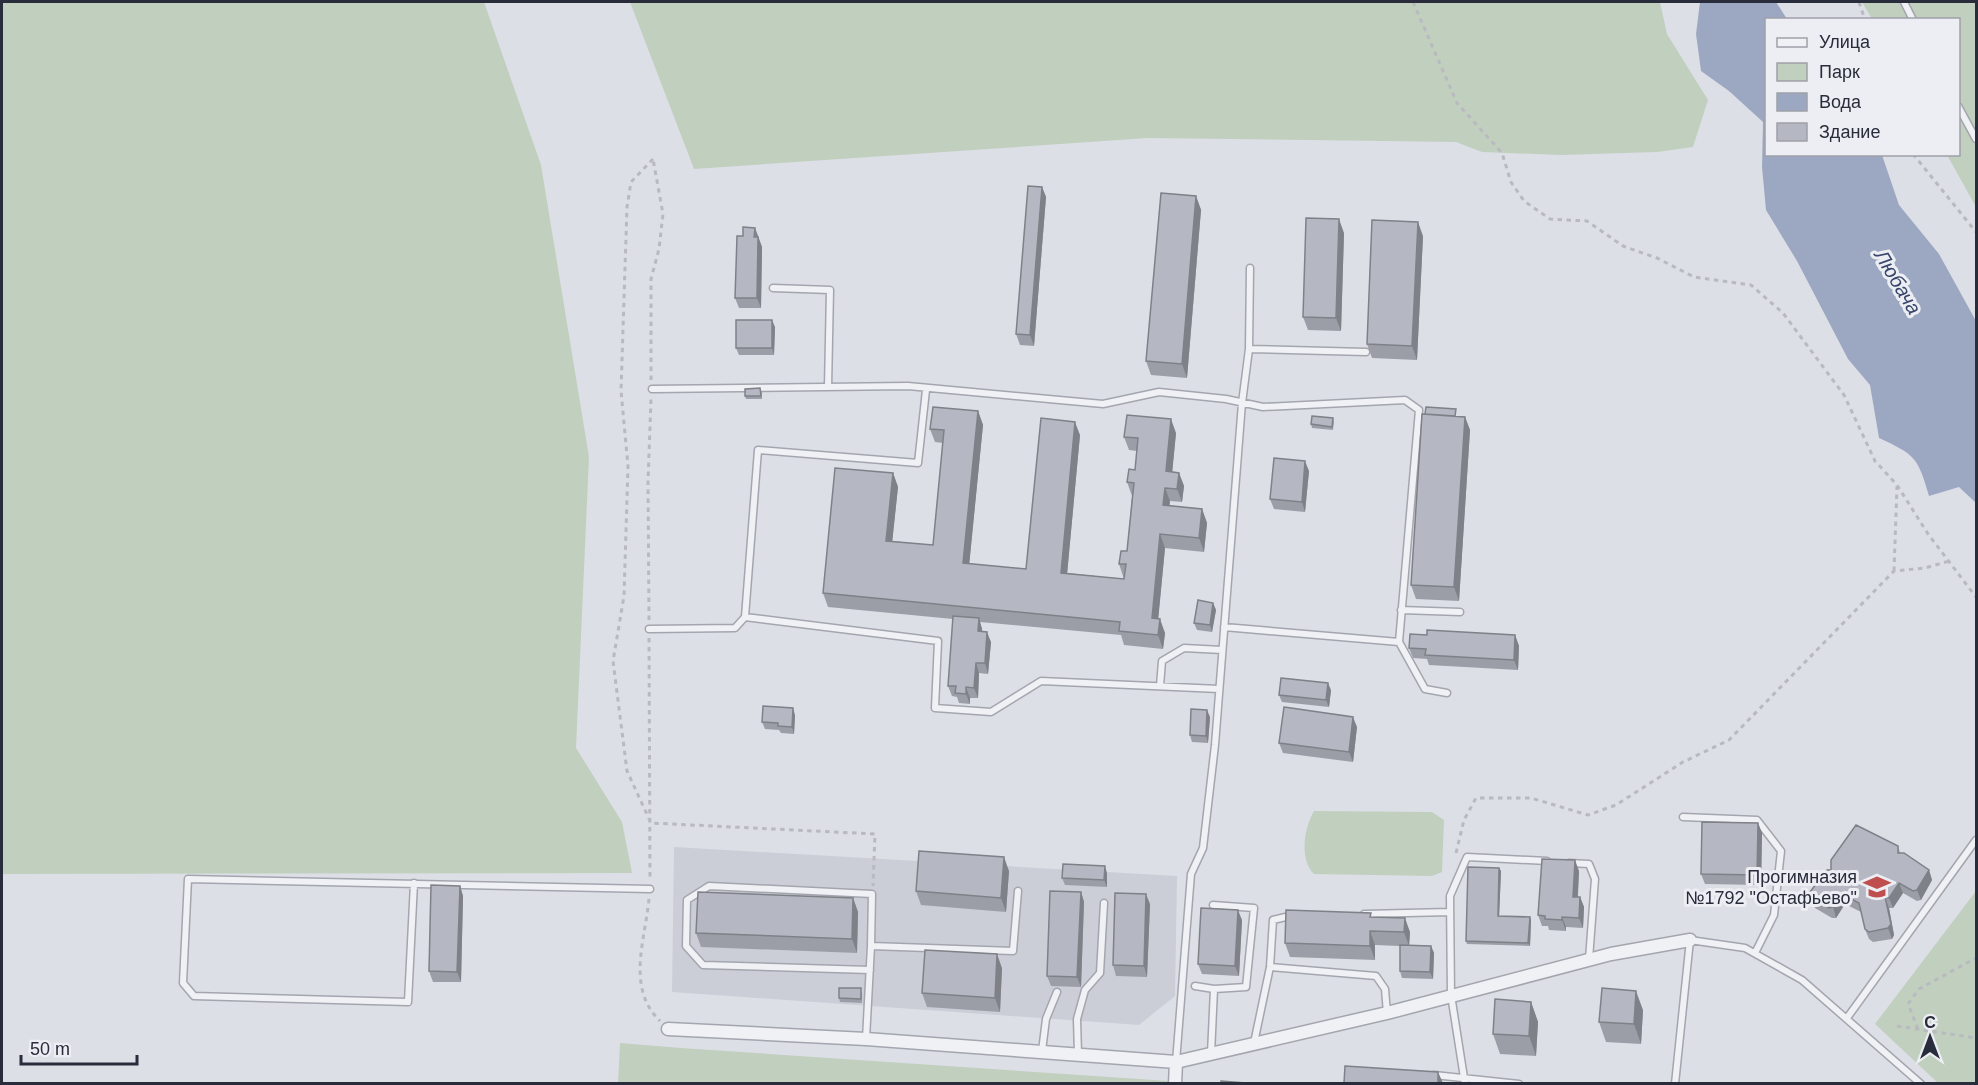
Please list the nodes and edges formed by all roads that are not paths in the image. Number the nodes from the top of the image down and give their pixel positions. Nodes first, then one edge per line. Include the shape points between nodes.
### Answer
1 (1904, 2) edge
2 (1912, 18) edge
3 (1960, 108) edge
4 (1977, 139) edge
5 (1250, 268) dead end
6 (773, 288) dead end
7 (1249, 349) junction
8 (1366, 352) edge
9 (828, 387) junction
10 (652, 389) road end
11 (926, 390) junction
12 (1242, 403) junction
13 (1401, 610) junction
14 (1460, 612) dead end
15 (745, 616) junction
16 (1224, 627) junction
17 (649, 629) road end
18 (1399, 642) junction
19 (1222, 650) junction
20 (1160, 686) junction
21 (1219, 689) junction
22 (1447, 693) dead end
23 (1683, 817) dead end
24 (1977, 840) edge
25 (414, 883) junction
26 (650, 889) road end
27 (1018, 891) dead end
28 (1104, 903) dead end
29 (1213, 905) dead end
30 (1450, 912) junction
31 (1356, 914) edge
32 (1298, 915) edge
33 (1690, 940) junction
34 (871, 946) junction
35 (1755, 953) junction
36 (1589, 959) junction
37 (1270, 968) junction
38 (870, 970) junction
39 (1195, 986) dead end
40 (1214, 989) junction
41 (1057, 992) dead end
42 (1451, 995) junction
43 (1387, 1013) junction
44 (1847, 1018) junction
45 (668, 1029) road end
46 (866, 1039) junction
47 (1254, 1043) junction
48 (1042, 1052) junction
49 (1078, 1054) junction
50 (1211, 1054) junction
51 (1176, 1062) junction
52 (1421, 1074) edge
53 (1465, 1080) edge
54 (1175, 1083) edge
55 (1520, 1083) edge
56 (1675, 1083) edge
57 (1921, 1083) edge

1 - 2 lane
3 - 4 lane
5 - 7 lane
6 - 9 lane via 830,290
7 - 8 lane
7 - 12 lane
9 - 10 lane
9 - 11 lane via 908,386
11 - 12 lane via 1103,404 1159,392
11 - 15 lane via 918,463 758,450
12 - 13 lane via 1263,407 1405,400 1419,410
12 - 16 lane
13 - 14 lane
13 - 18 lane
15 - 17 lane via 735,628
15 - 20 lane via 938,641 935,708 991,712 1041,681
16 - 18 lane
16 - 19 lane
18 - 22 lane via 1425,689
19 - 20 lane via 1184,648 1162,661
19 - 21 lane
20 - 21 lane
21 - 51 lane via 1203,848 1191,874
23 - 35 lane via 1757,820 1781,851 1774,915
24 - 44 lane
25 - 25 lane via 408,1002 194,996 183,983 188,879
25 - 26 lane
27 - 34 lane via 1013,951
28 - 49 lane via 1100,973 1085,990 1077,1019
29 - 40 lane via 1254,908 1246,987
30 - 31 lane
30 - 36 lane via 1450,896 1467,857 1589,864 1595,879
30 - 42 lane
32 - 37 lane via 1273,920
33 - 35 lane
33 - 36 street
33 - 56 lane
34 - 38 lane
34 - 38 lane via 872,894 709,886 687,900 686,946 703,965
35 - 44 lane via 1802,980
36 - 42 street
37 - 43 lane via 1376,976 1385,989
37 - 47 lane
38 - 46 lane
39 - 40 lane
40 - 50 lane
41 - 48 lane via 1046,1019
42 - 43 street
42 - 53 lane
43 - 47 street
44 - 57 lane
45 - 46 street
46 - 48 street
47 - 50 street
48 - 49 street
49 - 51 street
50 - 51 street
51 - 54 street
52 - 53 lane
53 - 55 lane

